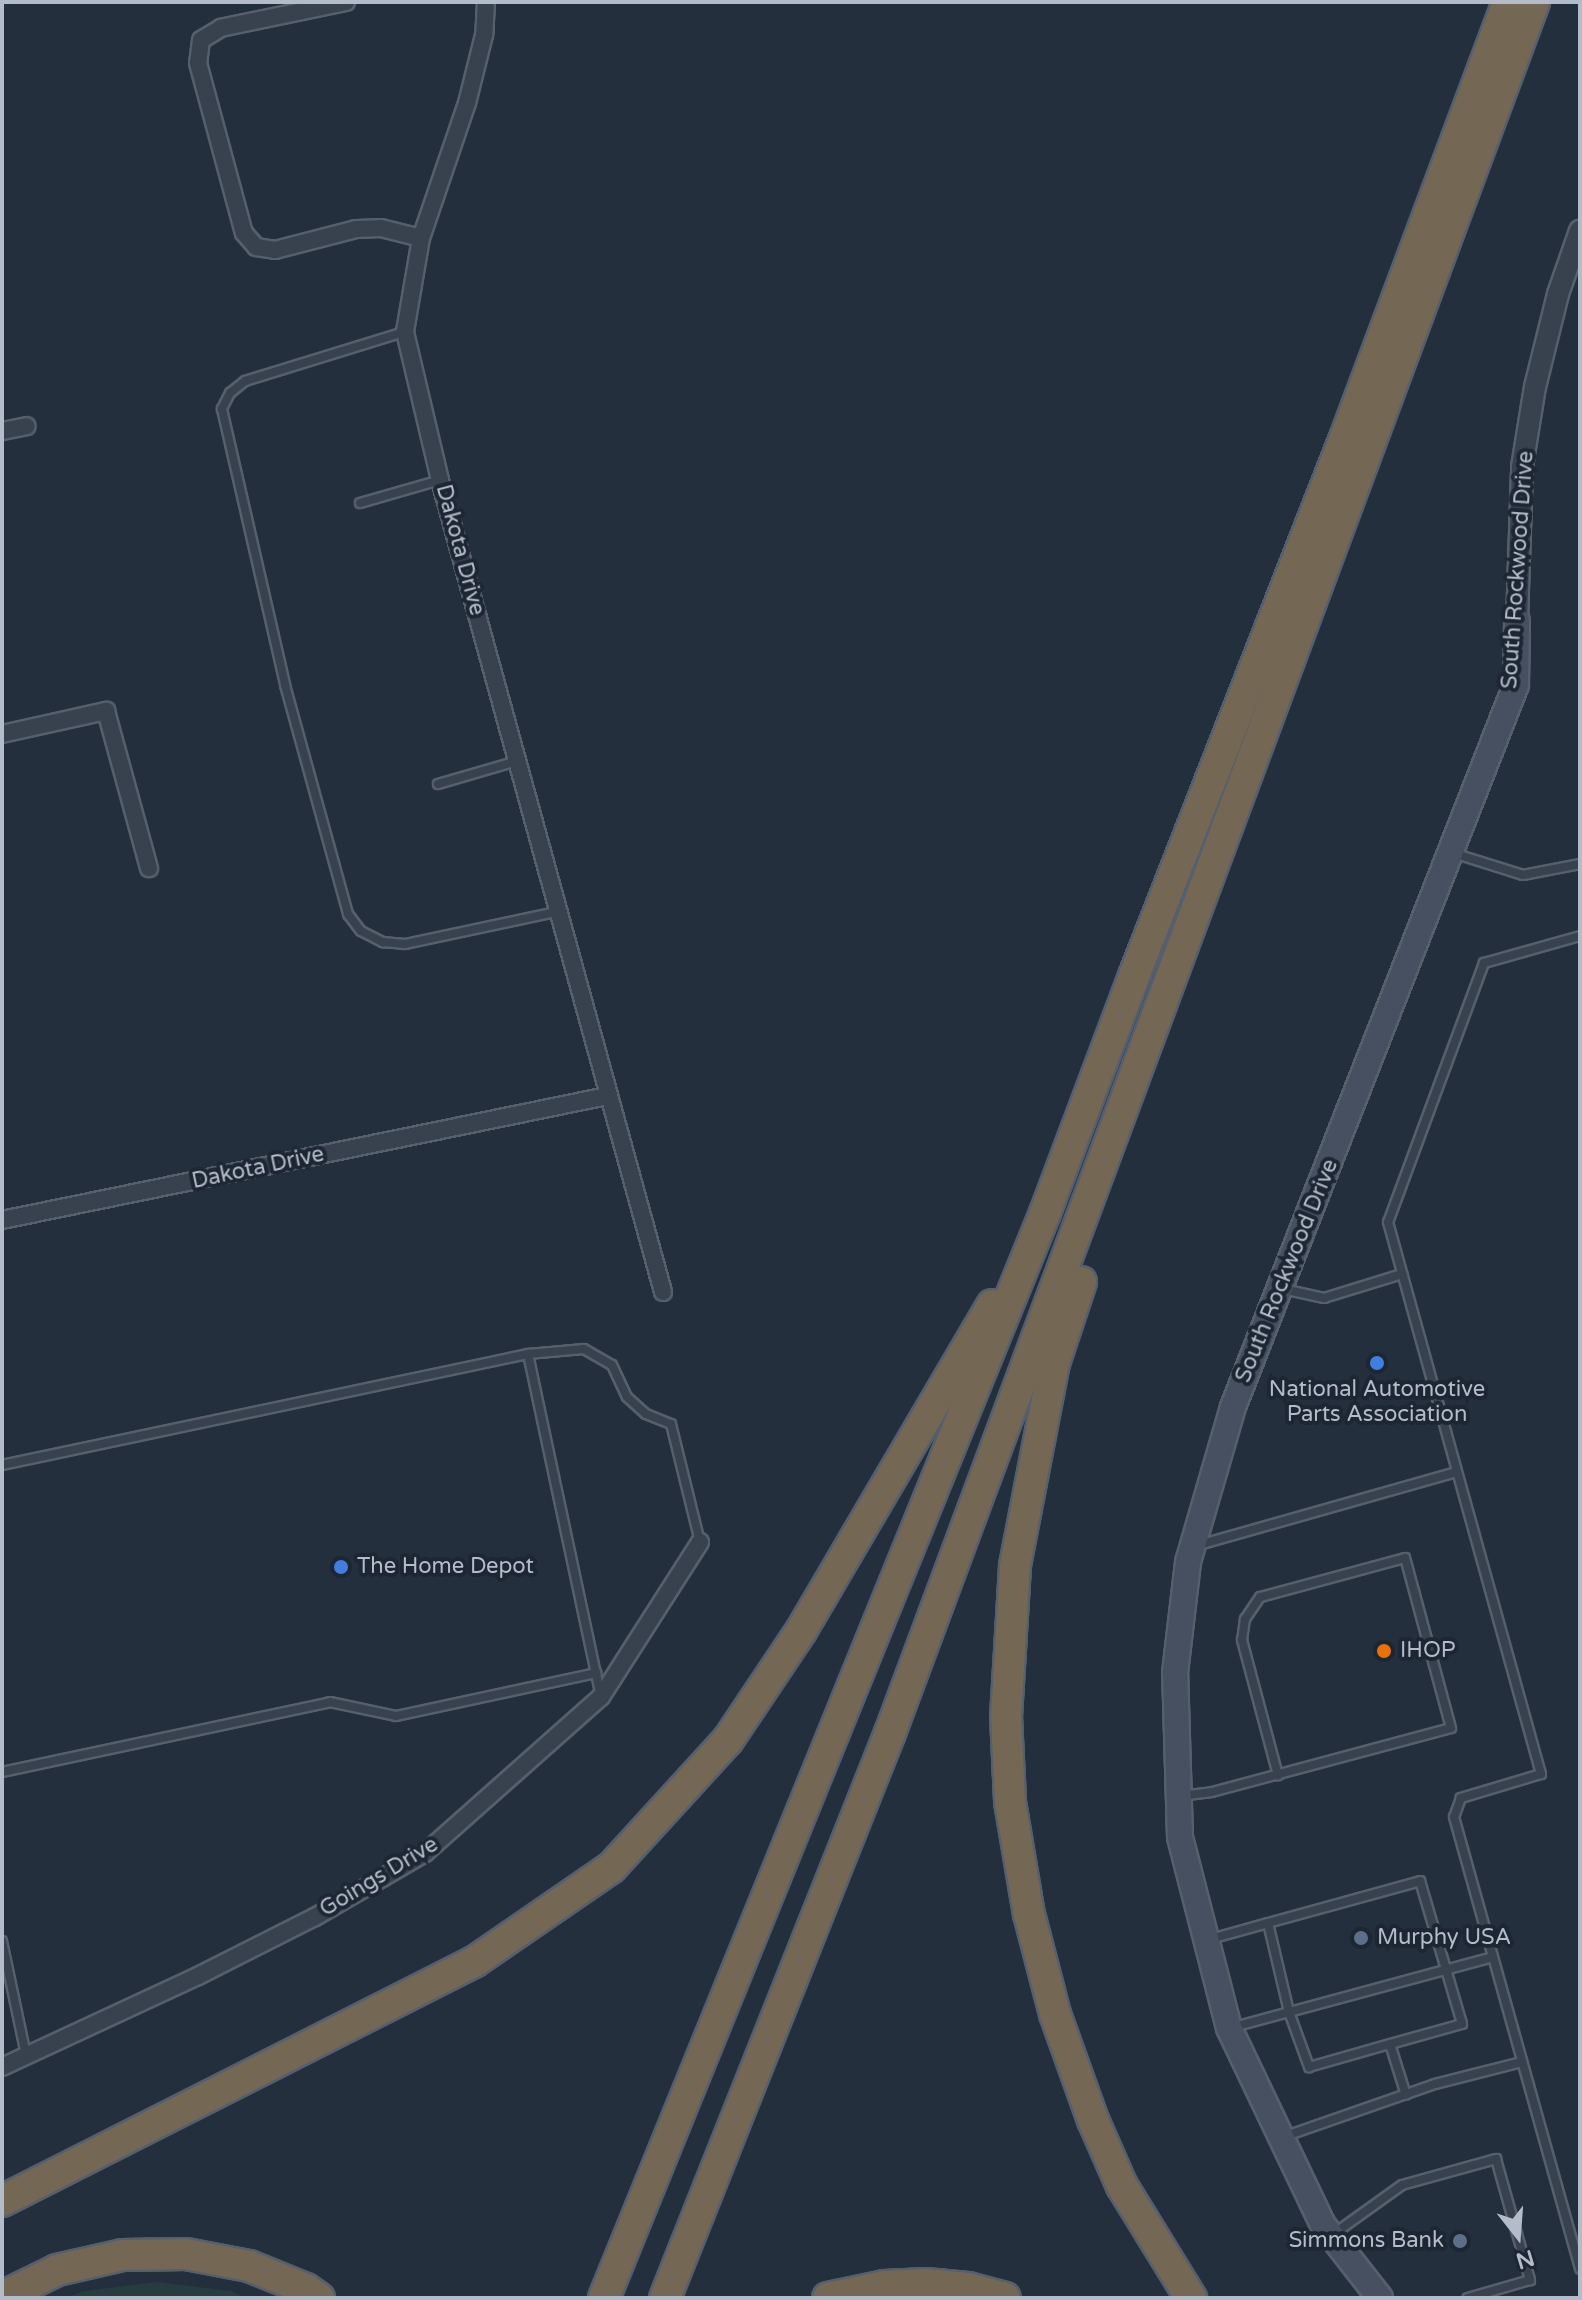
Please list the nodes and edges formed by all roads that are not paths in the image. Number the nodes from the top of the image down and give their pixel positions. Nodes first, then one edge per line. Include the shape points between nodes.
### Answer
1 (346, 2) edge
2 (486, 2) edge
3 (1508, 2) edge
4 (1534, 2) edge
5 (1580, 231) edge
6 (421, 238) junction
7 (405, 332) junction
8 (27, 426) dead end
9 (2, 431) edge
10 (440, 480) junction
11 (360, 503) dead end
12 (1517, 621) joint
13 (2, 734) edge
14 (1254, 759) junction
15 (518, 761) junction
16 (438, 784) dead end
17 (1450, 852) junction
18 (1580, 864) edge
19 (149, 868) dead end
20 (560, 911) junction
21 (1580, 936) edge
22 (607, 1096) junction
23 (1045, 1213) junction
24 (2, 1220) edge
25 (1402, 1274) junction
26 (1280, 1288) junction
27 (663, 1292) dead end
28 (528, 1354) junction
29 (2, 1465) edge
30 (1456, 1472) junction
31 (700, 1542) joint
32 (1192, 1547) junction
33 (596, 1673) junction
34 (601, 1697) junction
35 (2, 1772) edge
36 (1278, 1775) junction
37 (1179, 1796) junction
38 (1268, 1923) junction
39 (1207, 1940) junction
40 (2, 1941) edge
41 (1493, 1957) junction
42 (1447, 1969) junction
43 (1289, 2012) junction
44 (1229, 2028) junction
45 (1390, 2044) junction
46 (26, 2055) junction
47 (1522, 2062) junction
48 (2, 2067) edge
49 (1406, 2095) junction
50 (1282, 2137) junction
51 (15, 2193) edge
52 (2, 2208) edge
53 (1331, 2236) junction
54 (1580, 2269) edge
55 (2, 2297) edge
56 (319, 2298) edge
57 (604, 2298) edge
58 (665, 2298) edge
59 (828, 2298) edge
60 (1005, 2298) edge
61 (1191, 2298) edge
62 (1380, 2298) edge
63 (1468, 2298) edge

1 - 6 street via 221,28 201,40 198,63 244,233 256,247 275,250 356,229 381,228
2 - 6 street, Dakota Drive via 484,35 467,103
3 - 23 highway
4 - 14 highway
5 - 12 street, South Rockwood Drive via 1558,294 1522,467
6 - 7 street, Dakota Drive
7 - 10 street, Dakota Drive
7 - 20 lane via 245,381 222,409 285,685 348,914 361,931 383,942 405,944
8 - 9 street
10 - 11 lane
10 - 15 street, Dakota Drive
12 - 17 main road, South Rockwood Drive via 1516,685
13 - 19 street via 106,711
14 - 58 highway via 890,1733
14 - 61 highway via 1235,833 1054,1363 1026,1496 1009,1626 1010,1802 1029,1914 1055,2014 1122,2186
15 - 16 lane
15 - 20 street, Dakota Drive
17 - 18 lane via 1523,875
17 - 26 main road, South Rockwood Drive
20 - 22 street, Dakota Drive
21 - 25 lane via 1484,963 1390,1212
22 - 24 street, Dakota Drive
22 - 27 street, Dakota Drive
23 - 51 highway via 801,1631 728,1740 611,1868 474,1962
23 - 57 highway
25 - 26 lane via 1324,1298
25 - 30 lane
26 - 32 main road, South Rockwood Drive via 1233,1407
28 - 29 lane
28 - 31 lane via 584,1349 612,1365 627,1397 646,1414 671,1424
28 - 33 lane
30 - 32 lane
30 - 41 lane via 1541,1774 1461,1798 1454,1817
31 - 34 street, Goings Drive
32 - 37 main road, South Rockwood Drive via 1175,1673
33 - 34 lane
33 - 35 lane via 396,1716 330,1702
34 - 46 street, Goings Drive via 425,1853 315,1917
36 - 36 lane via 1451,1728 1405,1558 1260,1597 1245,1619 1242,1640
36 - 37 lane
37 - 39 main road, South Rockwood Drive via 1180,1837
38 - 39 lane
38 - 42 lane via 1420,1881
38 - 43 lane
39 - 44 main road, South Rockwood Drive
40 - 46 lane
41 - 42 lane
41 - 47 lane
42 - 43 lane
42 - 45 lane via 1462,2024
43 - 44 lane
43 - 45 lane via 1309,2067
44 - 50 main road, South Rockwood Drive
45 - 49 lane
46 - 48 street, Goings Drive
47 - 49 lane
47 - 54 lane
49 - 50 lane
50 - 53 main road, South Rockwood Drive
51 - 52 highway
53 - 62 main road, South Rockwood Drive
53 - 63 lane via 1402,2185 1496,2159 1530,2280
55 - 56 highway via 70,2267 123,2255 186,2254 249,2266
59 - 60 highway via 926,2284

